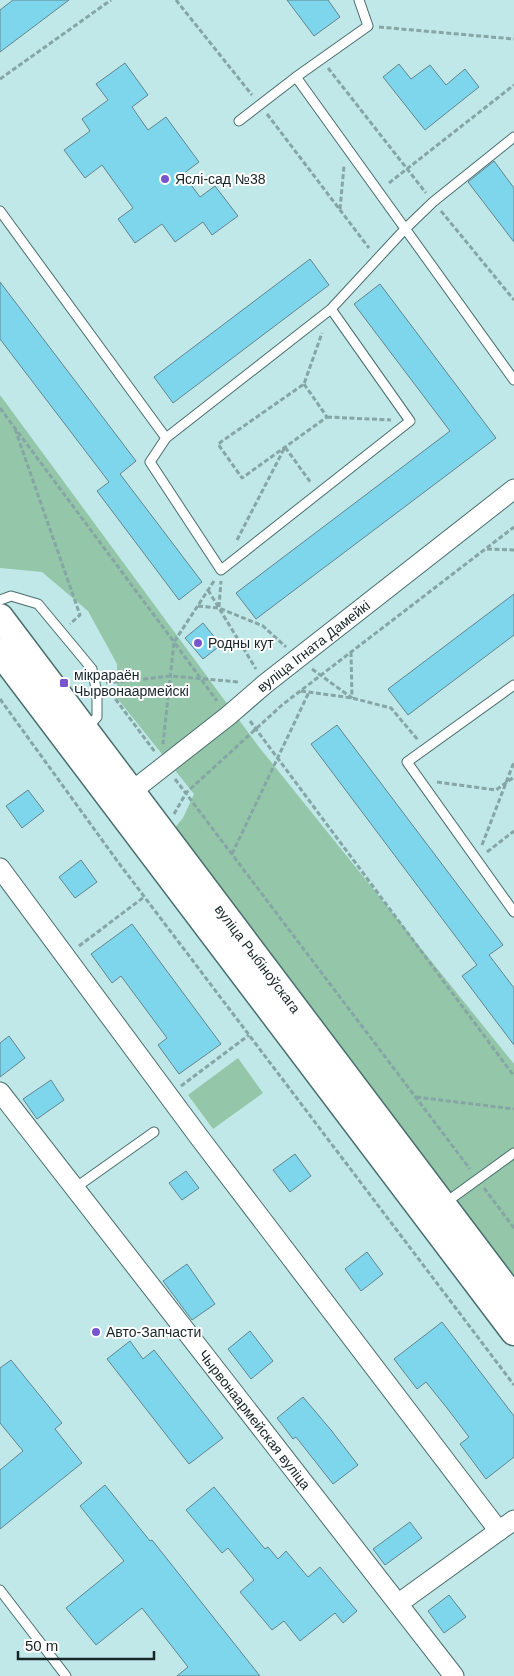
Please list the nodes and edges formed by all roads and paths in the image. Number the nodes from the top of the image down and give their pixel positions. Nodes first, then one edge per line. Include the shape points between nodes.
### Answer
1 (111, 0) edge
2 (176, 0) edge
3 (359, 0) edge
4 (368, 26) junction
5 (514, 39) edge
6 (322, 60) junction
7 (296, 77) junction
8 (0, 79) edge
9 (514, 85) edge
10 (260, 105) junction
11 (239, 122) dead end
12 (514, 137) edge
13 (346, 148) junction
14 (408, 169) junction
15 (378, 192) junction
16 (434, 202) junction
17 (340, 209) junction
18 (0, 211) edge
19 (405, 229) junction
20 (378, 260) junction
21 (514, 300) edge
22 (330, 309) junction
23 (514, 380) edge
24 (304, 384) junction
25 (0, 408) edge
26 (327, 417) junction
27 (410, 421) junction
28 (14, 426) junction
29 (166, 438) junction
30 (285, 447) junction
31 (514, 489) edge
32 (318, 494) junction
33 (514, 527) edge
34 (486, 548) junction
35 (514, 550) edge
36 (221, 570) junction
37 (208, 590) junction
38 (0, 600) edge
39 (198, 606) junction
40 (219, 608) junction
41 (0, 617) edge
42 (61, 632) junction
43 (174, 642) junction
44 (0, 652) edge
45 (352, 652) junction
46 (298, 658) junction
47 (321, 675) junction
48 (171, 676) junction
49 (201, 679) junction
50 (96, 684) junction
51 (265, 684) junction
52 (514, 685) edge
53 (108, 690) dead end
54 (300, 691) junction
55 (309, 692) junction
56 (352, 698) junction
57 (0, 699) edge
58 (282, 705) junction
59 (234, 711) junction
60 (256, 728) junction
61 (77, 737) junction
62 (425, 749) junction
63 (279, 759) junction
64 (514, 762) edge
65 (165, 765) junction
66 (514, 777) edge
67 (420, 780) junction
68 (507, 782) junction
69 (186, 793) junction
70 (123, 798) junction
71 (514, 831) edge
72 (152, 836) junction
73 (232, 854) junction
74 (477, 860) junction
75 (118, 862) junction
76 (0, 868) edge
77 (144, 897) junction
78 (514, 912) edge
79 (65, 956) junction
80 (249, 1035) junction
81 (514, 1076) edge
82 (0, 1092) edge
83 (168, 1096) junction
84 (415, 1097) junction
85 (514, 1109) edge
86 (154, 1132) dead end
87 (514, 1153) edge
88 (478, 1179) junction
89 (75, 1188) junction
90 (443, 1204) junction
91 (514, 1228) edge
92 (514, 1299) edge
93 (514, 1332) edge
94 (514, 1385) edge
95 (507, 1525) edge
96 (0, 1590) edge
97 (399, 1603) junction
98 (66, 1676) edge
99 (454, 1676) edge

1 - 8 path
2 - 10 path
3 - 4 lane
4 - 5 path
4 - 6 lane
6 - 7 lane
6 - 14 path
7 - 10 lane
7 - 13 lane
9 - 14 path
10 - 11 lane
10 - 17 path
12 - 16 lane
13 - 15 lane
13 - 17 path
14 - 15 path
14 - 16 path
15 - 19 lane
16 - 19 lane
16 - 21 path
17 - 20 path
18 - 29 lane
19 - 20 lane
19 - 23 lane
20 - 22 lane
22 - 24 path
22 - 27 lane
22 - 29 lane
24 - 26 path
24 - 30 path via 218,444 242,478
25 - 28 path
26 - 27 path
26 - 30 path
27 - 32 lane
28 - 42 path via 80,616
28 - 43 path
29 - 36 lane via 150,462
30 - 32 path
30 - 36 path
31 - 46 street, вуліца Ігната Дамейкі
32 - 36 lane
33 - 34 path
34 - 35 path
34 - 45 path
36 - 37 path
36 - 40 path
37 - 39 path
37 - 40 path
38 - 42 lane via 11,596 38,604
39 - 40 path
39 - 43 path
40 - 46 path via 262,626
40 - 51 path
41 - 61 main road, вуліца Рыбіноўскага
42 - 50 lane via 92,669
43 - 48 path
43 - 49 path
44 - 61 main road, вуліца Рыбіноўскага
45 - 47 path
45 - 56 path
46 - 47 path
46 - 51 street, вуліца Ігната Дамейкі
47 - 54 path
47 - 56 path
48 - 49 path
48 - 50 path
48 - 53 path via 162,746 156,754
49 - 51 path
49 - 59 path
50 - 61 lane via 97,718
51 - 58 path
51 - 59 street, вуліца Ігната Дамейкі
52 - 62 lane
54 - 55 path
54 - 58 path
55 - 56 path
55 - 63 path
56 - 62 path via 391,708
57 - 75 path
58 - 60 path
59 - 60 path
59 - 65 street, вуліца Ігната Дамейкі
60 - 63 path
60 - 69 path
61 - 70 main road, вуліца Рыбіноўскага
62 - 67 lane via 407,762
63 - 73 path
63 - 81 path
64 - 68 path
65 - 69 path
65 - 70 street, вуліца Ігната Дамейкі
66 - 68 path
67 - 68 path via 496,790
67 - 74 lane
68 - 74 path
69 - 72 path via 169,823
69 - 73 path
70 - 72 main road, вуліца Рыбіноўскага
71 - 74 path
72 - 75 path
72 - 90 main road, вуліца Рыбіноўскага
72 - 93 main road, вуліца Рыбіноўскага
73 - 84 path
74 - 78 lane
75 - 77 path
76 - 79 street
77 - 79 path
77 - 80 path
79 - 83 street
80 - 83 path
80 - 94 path
82 - 89 street, Чырвонаармейская вуліца
83 - 95 street
84 - 85 path
84 - 88 path
86 - 89 lane
87 - 88 lane
88 - 90 lane
88 - 91 path
89 - 97 street, Чырвонаармейская вуліца
90 - 92 main road, вуліца Рыбіноўскага
95 - 97 street
96 - 98 lane
97 - 99 street, Чырвонаармейская вуліца

